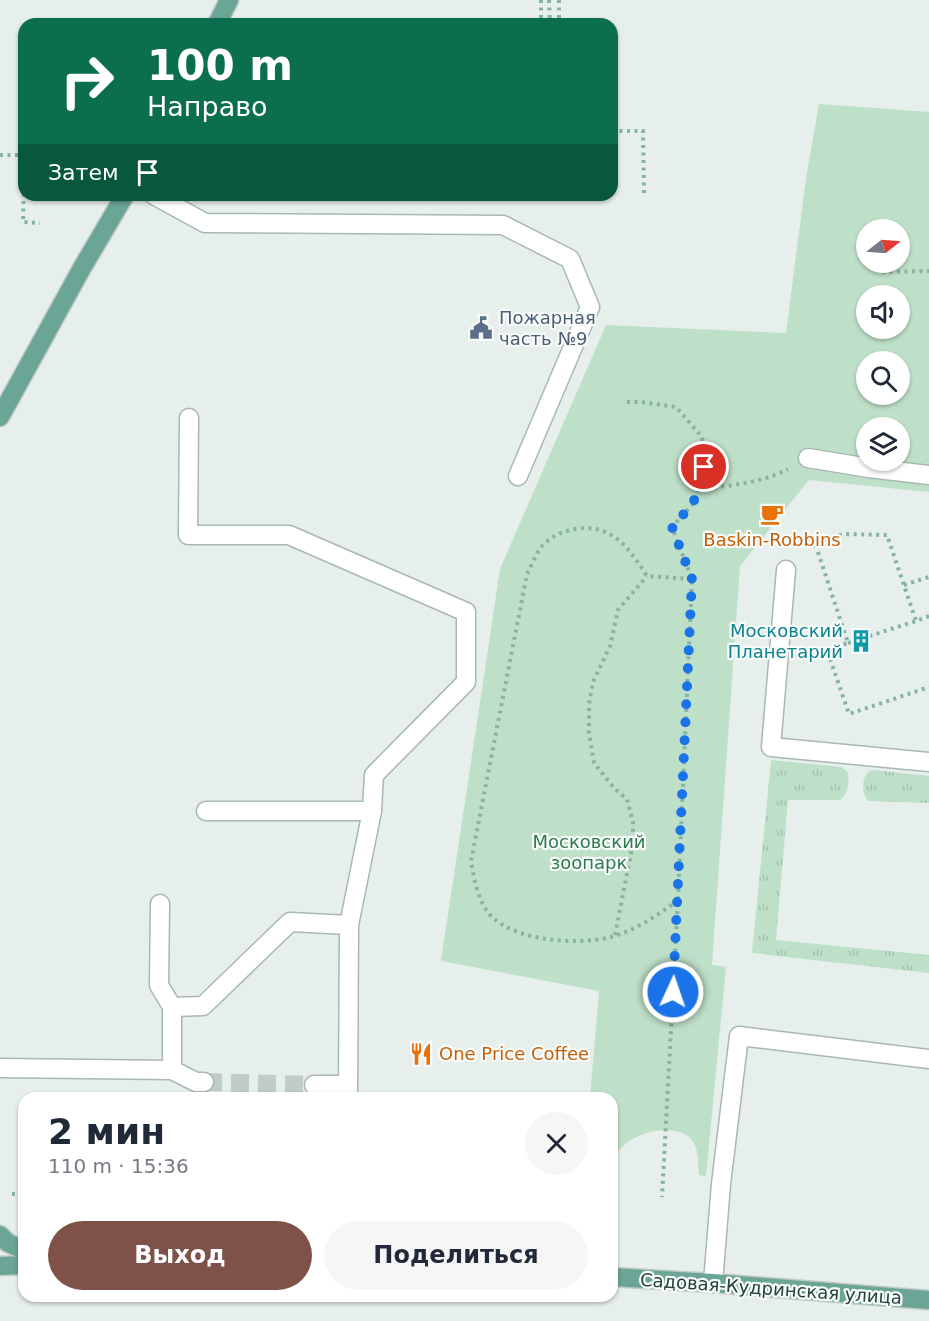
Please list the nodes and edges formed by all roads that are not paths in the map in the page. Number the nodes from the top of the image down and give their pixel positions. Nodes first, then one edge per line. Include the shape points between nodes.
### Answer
1 (229, 0) edge
2 (220, 18) edge
3 (121, 201) edge
4 (165, 201) edge
5 (0, 417) edge
6 (189, 418) dead end
7 (808, 458) road end
8 (929, 475) edge
9 (518, 476) dead end
10 (786, 570) dead end
11 (929, 762) edge
12 (206, 811) dead end
13 (372, 811) junction
14 (160, 904) dead end
15 (349, 925) junction
16 (172, 1007) junction
17 (929, 1059) edge
18 (0, 1068) edge
19 (172, 1071) junction
20 (204, 1082) tunnel mouth
21 (314, 1085) tunnel mouth
22 (348, 1091) edge
23 (0, 1235) edge
24 (18, 1247) edge
25 (18, 1265) edge
26 (0, 1266) edge
27 (618, 1277) edge
28 (713, 1283) junction
29 (929, 1300) edge

1 - 2 main road
3 - 5 main road
4 - 9 lane via 205,223 503,225 570,259 590,307
6 - 13 lane via 188,535 289,536 466,612 466,682 374,775
7 - 8 lane
10 - 11 lane via 771,747
12 - 13 lane
13 - 15 lane
14 - 16 lane via 159,984
15 - 16 lane via 290,922 203,1006
15 - 22 lane
16 - 19 lane
17 - 28 lane via 740,1036
18 - 19 lane
19 - 20 lane
21 - 22 lane
23 - 24 main road
25 - 26 main road
27 - 28 main road, Садовая-Кудринская улица
28 - 29 main road, Садовая-Кудринская улица

